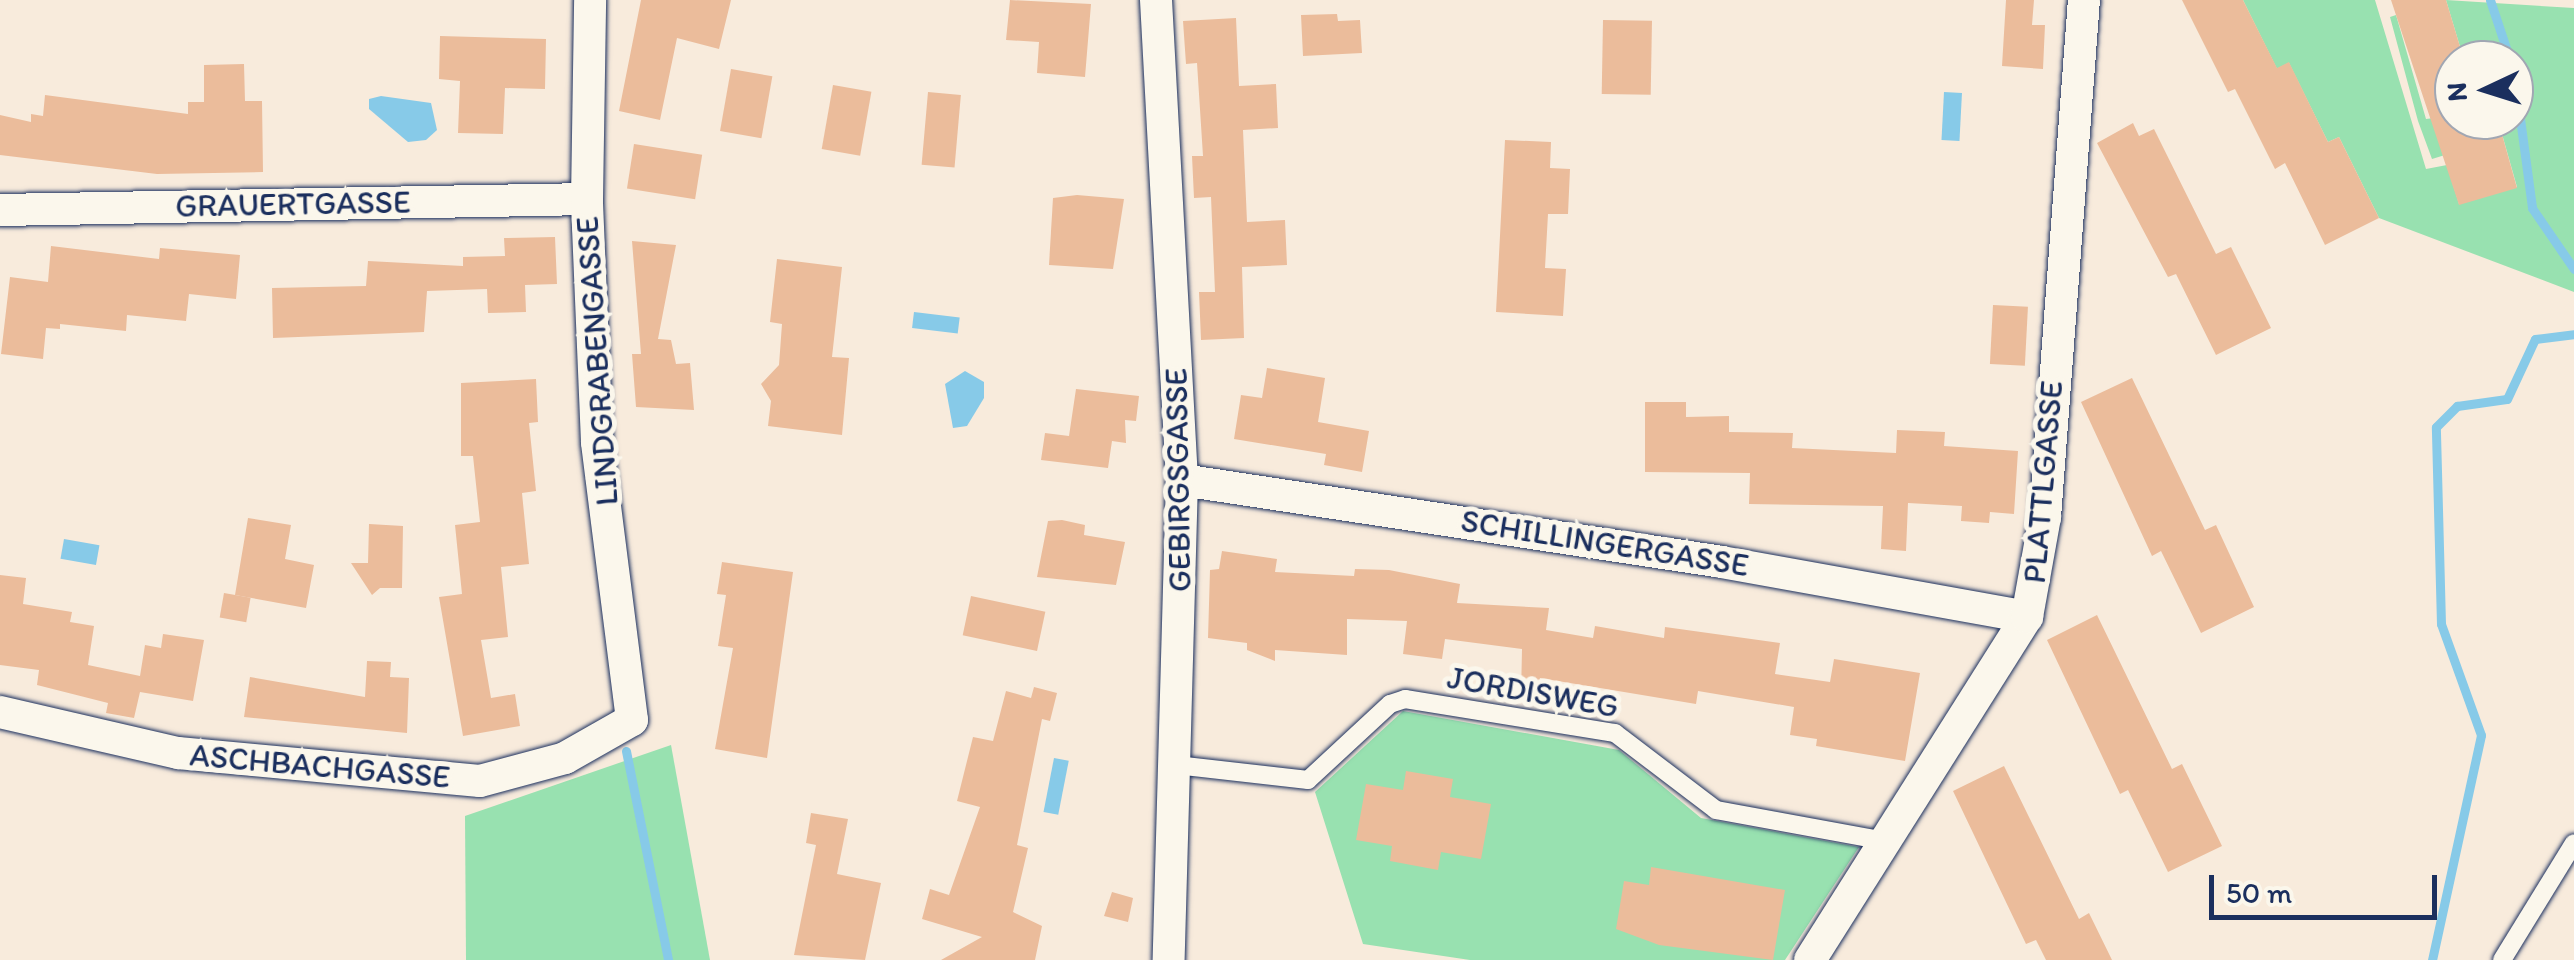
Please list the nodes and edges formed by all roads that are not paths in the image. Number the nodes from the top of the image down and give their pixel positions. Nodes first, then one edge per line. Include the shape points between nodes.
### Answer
1 (590, 0) edge
2 (1156, 0) edge
3 (2084, 0) edge
4 (587, 198) junction
5 (0, 210) edge
6 (1182, 480) junction
7 (2027, 617) junction
8 (0, 712) edge
9 (632, 720) joint
10 (1176, 765) junction
11 (1885, 842) junction
12 (2574, 843) edge
13 (1169, 960) edge
14 (1810, 960) edge
15 (2502, 960) edge

1 - 4 street, LINDGRABENGASSE
2 - 6 street, GEBIRGSGASSE
3 - 7 street, PLATTLGASSE via 2046,517
4 - 5 street, GRAUERTGASSE
4 - 9 street, LINDGRABENGASSE via 596,442
6 - 7 street, SCHILLINGERGASSE via 1722,562
6 - 10 street, GEBIRGSGASSE
7 - 11 street, PLATTLGASSE
8 - 9 street, ASCHBACHGASSE via 178,753 480,780 565,758
10 - 11 lane, JORDISWEG via 1308,780 1390,704 1405,699 1615,732 1716,810
10 - 13 street, GEBIRGSGASSE
11 - 14 street, PLATTLGASSE
12 - 15 lane

